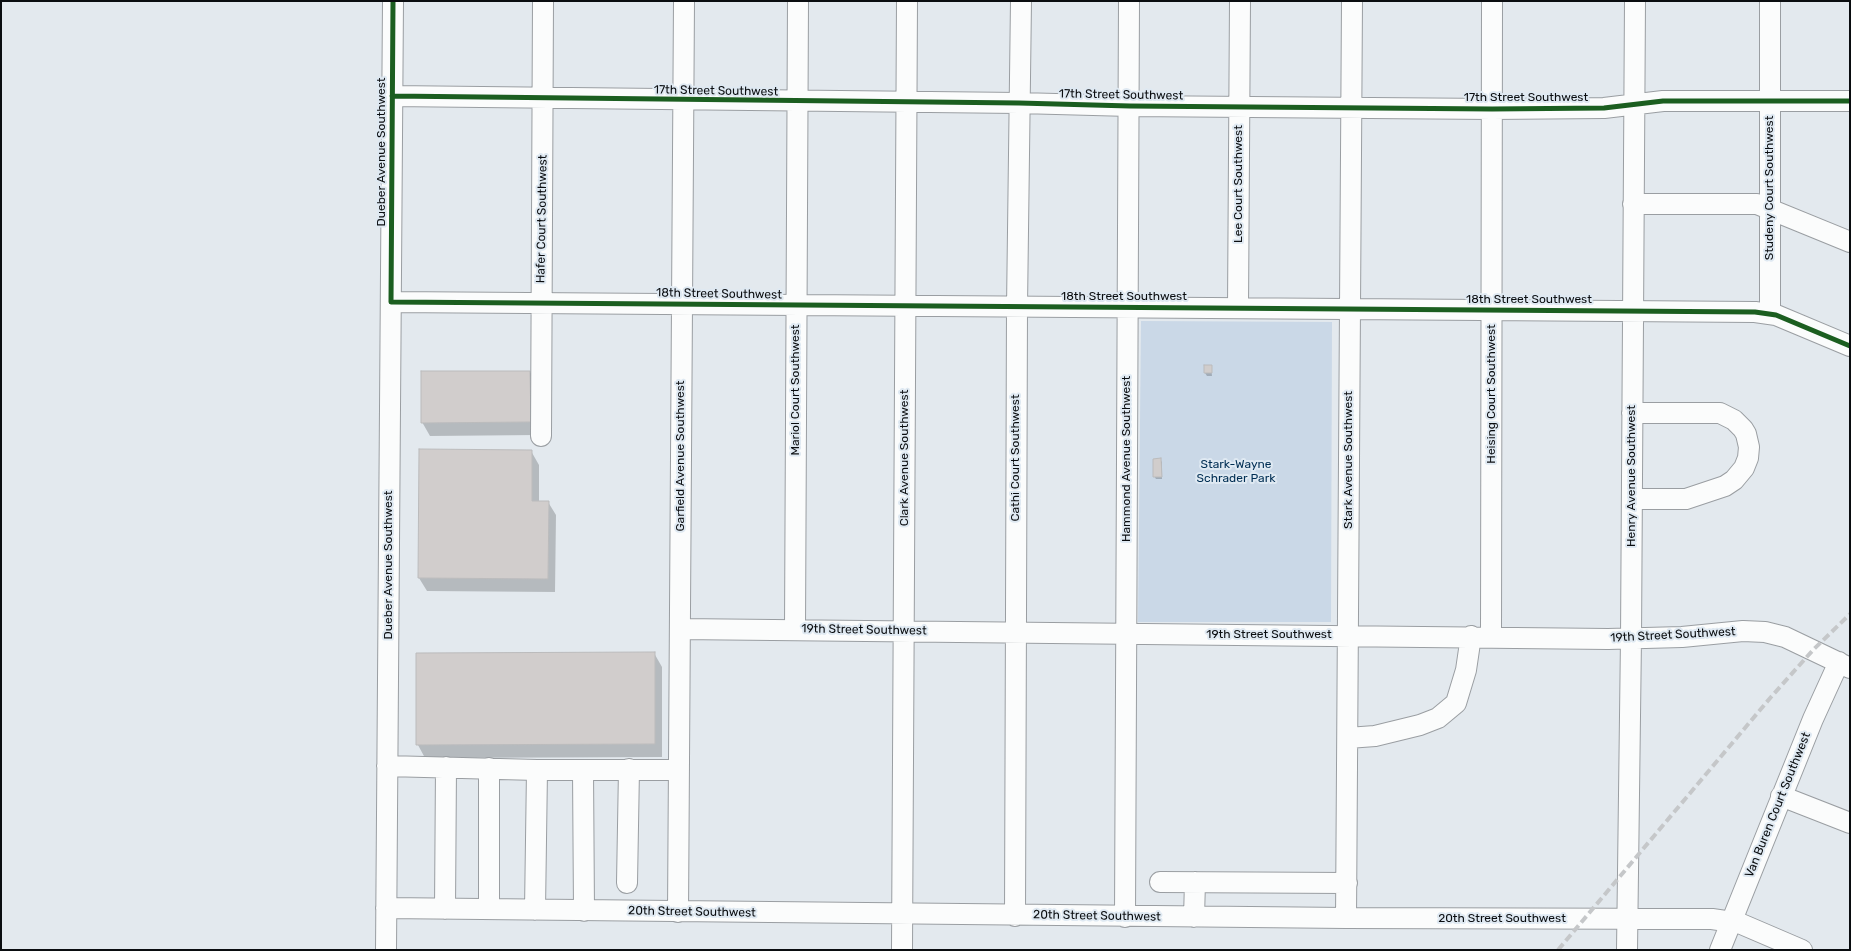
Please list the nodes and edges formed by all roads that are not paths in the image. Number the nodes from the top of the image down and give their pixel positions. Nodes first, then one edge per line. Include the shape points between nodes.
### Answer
1 (393, 1) edge
2 (543, 1) edge
3 (684, 1) edge
4 (798, 1) edge
5 (907, 1) edge
6 (1021, 1) edge
7 (1129, 1) edge
8 (1240, 1) edge
9 (1352, 1) edge
10 (1492, 1) edge
11 (1635, 1) edge
12 (1770, 1) edge
13 (392, 96) junction
14 (543, 98) junction
15 (683, 100) junction
16 (1770, 101) junction
17 (1850, 101) edge
18 (797, 102) junction
19 (907, 102) junction
20 (1019, 103) junction
21 (1634, 104) junction
22 (1130, 106) junction
23 (1239, 107) junction
24 (1351, 108) junction
25 (1492, 109) junction
26 (1633, 204) junction
27 (1770, 209) junction
28 (1850, 242) edge
29 (391, 302) junction
30 (541, 302) junction
31 (682, 304) junction
32 (797, 306) junction
33 (906, 306) junction
34 (1017, 307) junction
35 (1128, 307) junction
36 (1238, 307) junction
37 (1350, 308) junction
38 (1491, 309) junction
39 (1632, 310) junction
40 (1770, 314) junction
41 (1850, 346) edge
42 (1632, 413) junction
43 (541, 436) dead end
44 (1632, 499) junction
45 (680, 628) junction
46 (795, 629) junction
47 (904, 631) junction
48 (1015, 633) junction
49 (1125, 634) junction
50 (1348, 636) junction
51 (1471, 636) junction
52 (1491, 636) junction
53 (1631, 638) junction
54 (1844, 665) edge
55 (1348, 738) junction
56 (387, 766) junction
57 (446, 767) junction
58 (489, 768) junction
59 (629, 769) junction
60 (537, 770) junction
61 (583, 770) junction
62 (679, 770) junction
63 (1782, 796) junction
64 (1850, 823) edge
65 (627, 882) dead end
66 (1160, 882) dead end
67 (1195, 882) junction
68 (1347, 883) junction
69 (386, 908) junction
70 (445, 909) junction
71 (489, 909) junction
72 (535, 910) junction
73 (584, 911) junction
74 (678, 912) junction
75 (902, 915) junction
76 (1015, 916) junction
77 (1125, 917) junction
78 (1194, 917) junction
79 (1346, 918) junction
80 (1627, 919) junction
81 (1731, 921) junction
82 (386, 950) edge
83 (902, 950) edge
84 (1627, 950) edge
85 (1720, 950) edge
86 (1802, 950) edge

1 - 13 street, Dueber Avenue Southwest
2 - 14 street, Hafer Court Southwest
3 - 15 street, Garfield Avenue Southwest
4 - 18 street, Mariol Court Southwest
5 - 19 street, Clark Avenue Southwest
6 - 20 street, Cathi Court Southwest
7 - 22 street, Hammond Avenue Southwest
8 - 23 street, Lee Court Southwest
9 - 24 street, Stark Avenue Southwest
10 - 25 street, Heising Court Southwest
11 - 21 street, Henry Avenue Southwest
12 - 16 street, Studeny Court Southwest
13 - 14 street, 17th Street Southwest
13 - 29 street, Dueber Avenue Southwest
14 - 15 street, 17th Street Southwest
14 - 30 street, Hafer Court Southwest
15 - 18 street, 17th Street Southwest
15 - 31 street, Garfield Avenue Southwest
16 - 17 street, 17th Street Southwest
16 - 21 street, 17th Street Southwest
16 - 27 street, Studeny Court Southwest
18 - 19 street, 17th Street Southwest
18 - 32 street, Mariol Court Southwest
19 - 20 street, 17th Street Southwest
19 - 33 street, Clark Avenue Southwest
20 - 22 street, 17th Street Southwest
20 - 34 street, Cathi Court Southwest
21 - 25 street, 17th Street Southwest via 1604,108
21 - 26 street, Henry Avenue Southwest
22 - 23 street, 17th Street Southwest
22 - 35 street, Hammond Avenue Southwest
23 - 24 street, 17th Street Southwest
23 - 36 street, Lee Court Southwest
24 - 25 street, 17th Street Southwest
24 - 37 street, Stark Avenue Southwest
25 - 38 street, Heising Court Southwest
26 - 27 street via 1757,204
26 - 39 street, Henry Avenue Southwest
27 - 28 street
27 - 40 street, Studeny Court Southwest
29 - 30 street, 18th Street Southwest
29 - 56 street, Dueber Avenue Southwest
30 - 31 street, 18th Street Southwest
30 - 43 street, Hafer Court Southwest
31 - 32 street, 18th Street Southwest
31 - 45 street, Garfield Avenue Southwest
32 - 33 street, 18th Street Southwest
32 - 46 street, Mariol Court Southwest
33 - 34 street, 18th Street Southwest
33 - 47 street, Clark Avenue Southwest
34 - 35 street, 18th Street Southwest
34 - 48 street, Cathi Court Southwest
35 - 36 street, 18th Street Southwest
35 - 49 street, Hammond Avenue Southwest
36 - 37 street, 18th Street Southwest
37 - 38 street, 18th Street Southwest
37 - 50 street, Stark Avenue Southwest
38 - 39 street, 18th Street Southwest
38 - 52 street, Heising Court Southwest
39 - 40 street, 18th Street Southwest
39 - 42 street, Henry Avenue Southwest
40 - 41 street, 18th Street Southwest
42 - 44 street, Henry Avenue Southwest
42 - 44 street via 1720,413 1743,429 1749,447 1746,464 1740,474 1725,486 1686,499
44 - 53 street, Henry Avenue Southwest
45 - 46 street, 19th Street Southwest
45 - 62 street, Garfield Avenue Southwest
46 - 47 street, 19th Street Southwest
47 - 48 street, 19th Street Southwest
47 - 75 street, Clark Avenue Southwest
48 - 49 street, 19th Street Southwest
48 - 76 street, Cathi Court Southwest
49 - 50 street, 19th Street Southwest
49 - 77 street, Hammond Avenue Southwest
50 - 51 street, 19th Street Southwest
50 - 55 street, Stark Avenue Southwest
51 - 52 street, 19th Street Southwest
51 - 55 street via 1466,670 1456,703 1438,718 1375,736
52 - 53 street, 19th Street Southwest
53 - 54 street, 19th Street Southwest via 1765,632 1794,641
53 - 80 street, Henry Avenue Southwest
54 - 63 street, Van Buren Court Southwest
55 - 68 street, Stark Avenue Southwest
56 - 57 street
56 - 69 street, Dueber Avenue Southwest
57 - 58 street
57 - 70 street
58 - 60 street
58 - 71 street
59 - 61 street
59 - 62 street
59 - 65 street
60 - 61 street
60 - 72 street
61 - 73 street
62 - 74 street, Garfield Avenue Southwest
63 - 64 street
63 - 81 street, Van Buren Court Southwest
66 - 67 street
67 - 68 street
67 - 78 street
68 - 79 street, Stark Avenue Southwest
69 - 70 street, 20th Street Southwest
69 - 82 street, Dueber Avenue Southwest
70 - 71 street, 20th Street Southwest
71 - 72 street, 20th Street Southwest
72 - 73 street, 20th Street Southwest
73 - 74 street, 20th Street Southwest
74 - 75 street, 20th Street Southwest
75 - 76 street, 20th Street Southwest
75 - 83 street, Clark Avenue Southwest
76 - 77 street, 20th Street Southwest
77 - 78 street, 20th Street Southwest
78 - 79 street, 20th Street Southwest
79 - 80 street, 20th Street Southwest
80 - 81 street, 20th Street Southwest via 1707,918
80 - 84 street, Henry Avenue Southwest
81 - 85 street, Van Buren Court Southwest
81 - 86 street, 20th Street Southwest

